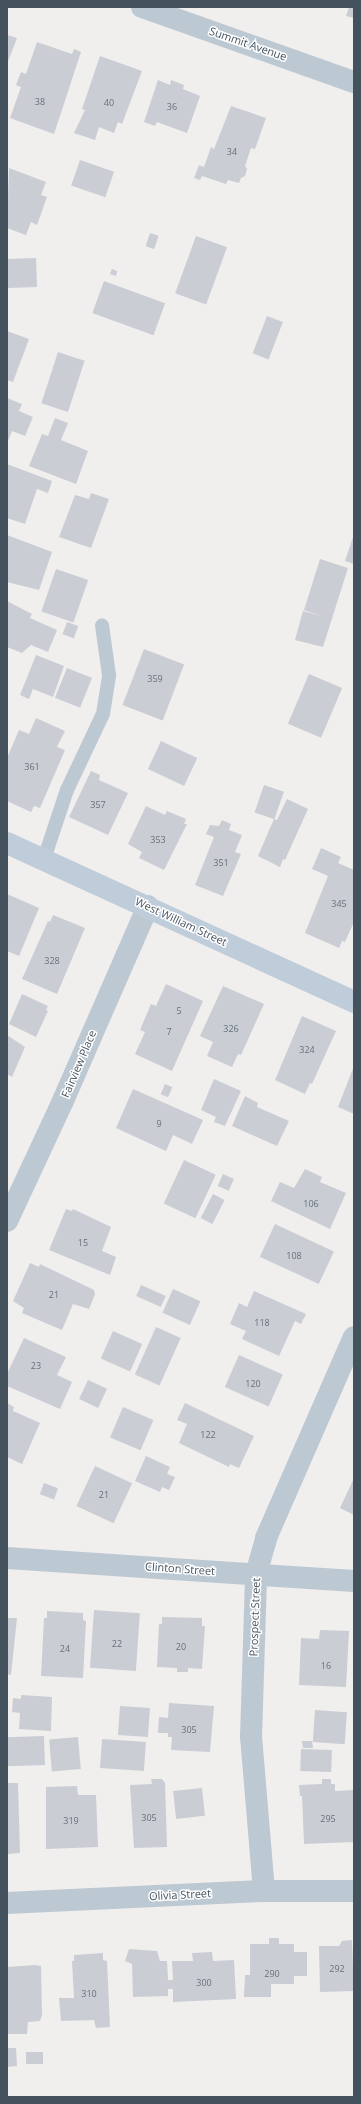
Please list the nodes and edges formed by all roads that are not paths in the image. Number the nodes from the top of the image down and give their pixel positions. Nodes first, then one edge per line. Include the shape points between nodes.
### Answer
1 (142, 7) edge
2 (354, 82) edge
3 (102, 625) dead end
4 (7, 843) edge
5 (44, 859) junction
6 (148, 906) junction
7 (354, 1002) edge
8 (7, 1221) edge
9 (354, 1338) edge
10 (7, 1558) edge
11 (256, 1574) junction
12 (354, 1581) edge
13 (264, 1891) junction
14 (354, 1891) edge
15 (7, 1903) edge

1 - 2 street, Summit Avenue
3 - 5 lane via 109,674 103,714 68,790
4 - 5 street, West William Street
5 - 6 street, West William Street
6 - 7 street, West William Street
6 - 8 street, Fairview Place
9 - 11 street, Prospect Street via 266,1538
10 - 11 street, Clinton Street
11 - 12 street, Clinton Street
11 - 13 street, Prospect Street via 252,1738
13 - 14 street, Olivia Street
13 - 15 street, Olivia Street

